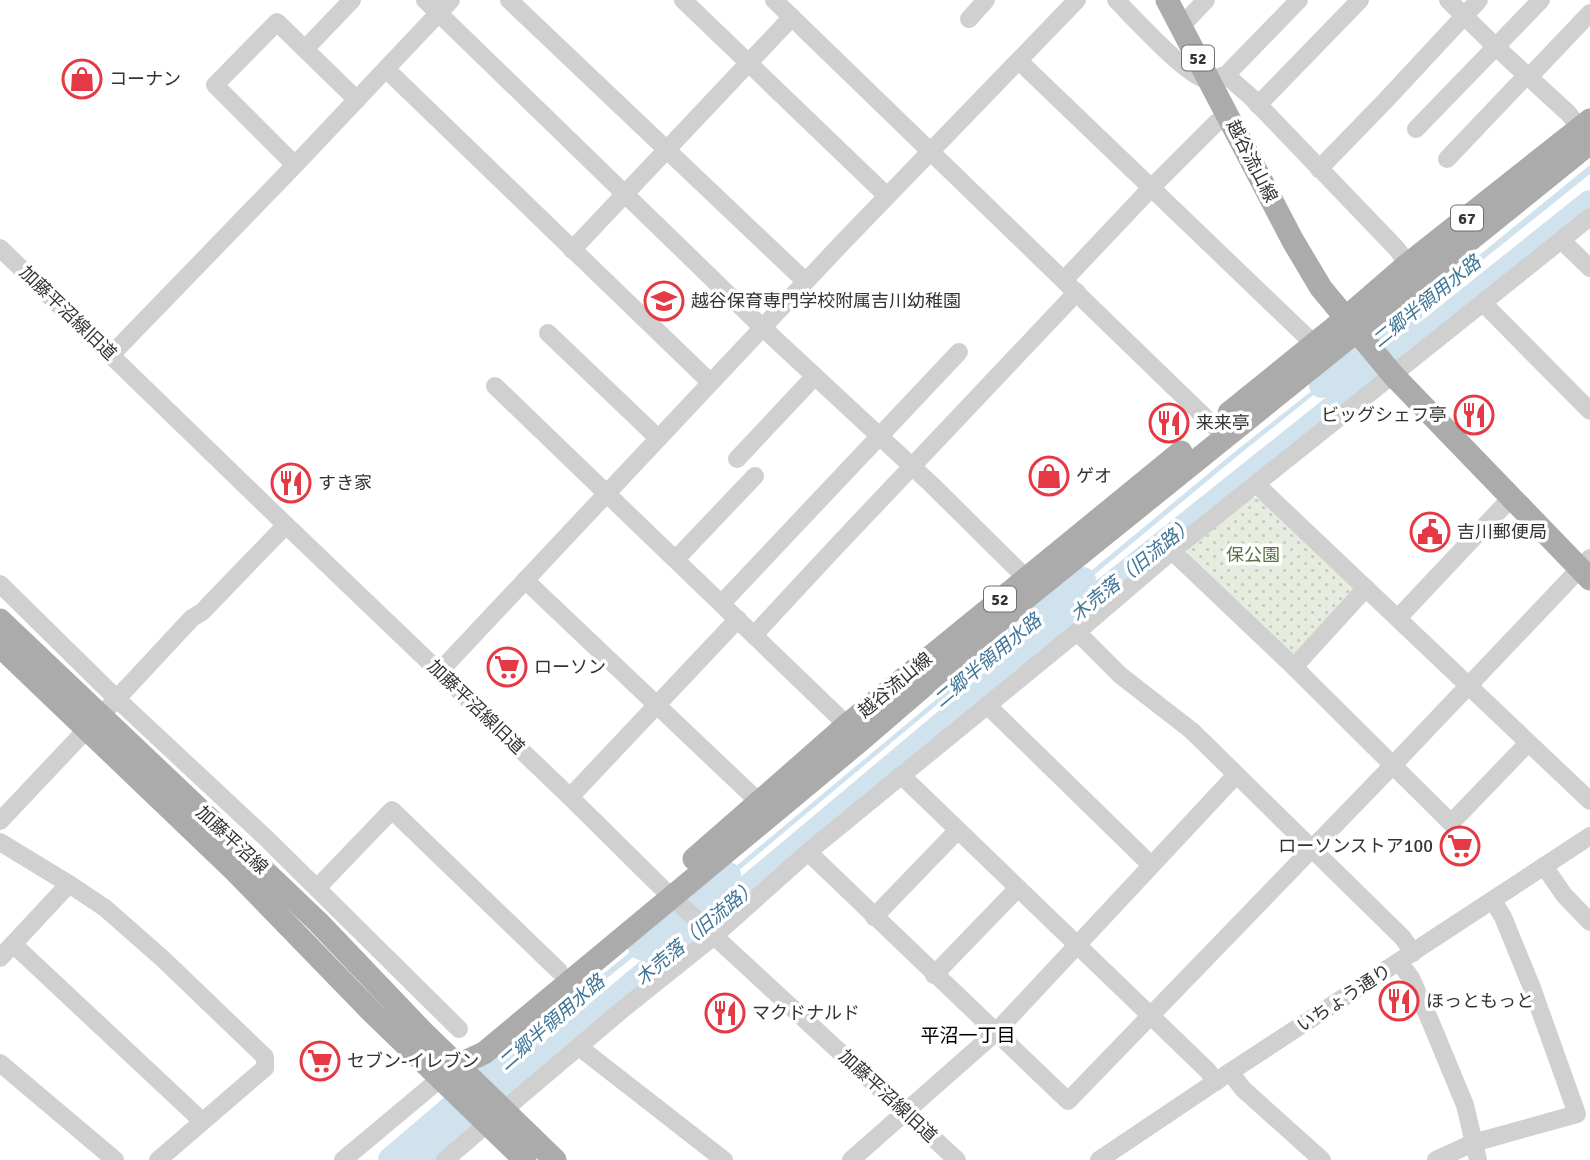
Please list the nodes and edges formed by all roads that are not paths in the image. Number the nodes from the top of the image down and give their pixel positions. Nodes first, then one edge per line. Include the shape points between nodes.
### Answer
1 (352, 0) edge
2 (425, 0) edge
3 (451, 0) edge
4 (509, 0) edge
5 (683, 0) edge
6 (774, 0) edge
7 (986, 0) edge
8 (1077, 0) edge
9 (1116, 0) edge
10 (1167, 0) edge
11 (1206, 0) edge
12 (1299, 0) edge
13 (1360, 0) edge
14 (1448, 0) edge
15 (1479, 0) edge
16 (1541, 0) edge
17 (438, 13) junction
18 (1590, 13) edge
19 (1464, 15) junction
20 (792, 17) junction
21 (969, 19) dead end
22 (1180, 23) junction
23 (1496, 47) junction
24 (305, 50) junction
25 (1019, 61) junction
26 (749, 63) junction
27 (386, 69) junction
28 (1528, 76) junction
29 (1218, 78) junction
30 (357, 100) junction
31 (1258, 105) junction
32 (1229, 116) junction
33 (1416, 129) dead end
34 (1587, 131) edge
35 (667, 150) junction
36 (930, 151) junction
37 (1447, 159) dead end
38 (295, 165) junction
39 (1319, 169) junction
40 (1152, 187) junction
41 (626, 195) junction
42 (887, 196) junction
43 (1590, 217) edge
44 (1561, 240) junction
45 (0, 248) edge
46 (572, 250) junction
47 (1408, 264) junction
48 (1590, 268) edge
49 (805, 281) junction
50 (1070, 286) junction
51 (1483, 303) junction
52 (762, 327) junction
53 (1355, 330) junction
54 (548, 333) dead end
55 (1314, 343) junction
56 (959, 352) dead end
57 (111, 355) junction
58 (1391, 373) junction
59 (814, 376) junction
60 (710, 382) junction
61 (495, 386) dead end
62 (1590, 411) edge
63 (1214, 426) junction
64 (879, 436) junction
65 (658, 438) junction
66 (737, 459) dead end
67 (911, 466) junction
68 (755, 477) dead end
69 (1258, 485) junction
70 (607, 493) junction
71 (1511, 498) junction
72 (286, 525) junction
73 (1172, 551) junction
74 (676, 559) junction
75 (1586, 568) edge
76 (1026, 578) junction
77 (525, 580) junction
78 (0, 584) edge
79 (1366, 588) junction
80 (722, 603) junction
81 (1398, 618) junction
82 (738, 619) junction
83 (0, 620) edge
84 (1077, 632) junction
85 (754, 635) junction
86 (0, 646) edge
87 (1294, 667) junction
88 (439, 672) junction
89 (1468, 685) junction
90 (117, 699) junction
91 (987, 705) junction
92 (657, 706) junction
93 (93, 722) junction
94 (847, 725) junction
95 (1528, 743) junction
96 (1393, 765) junction
97 (901, 775) junction
98 (1236, 775) junction
99 (570, 797) junction
100 (1590, 801) edge
101 (759, 802) junction
102 (0, 821) edge
103 (958, 830) junction
104 (1590, 836) edge
105 (265, 837) junction
106 (0, 842) edge
107 (1313, 848) junction
108 (808, 852) junction
109 (247, 855) junction
110 (1151, 865) junction
111 (1544, 866) junction
112 (69, 884) junction
113 (317, 888) junction
114 (1018, 888) junction
115 (671, 896) junction
116 (1493, 901) junction
117 (874, 917) junction
118 (1590, 922) edge
119 (711, 934) junction
120 (13, 944) junction
121 (1078, 944) junction
122 (1406, 957) junction
123 (0, 958) edge
124 (559, 971) junction
125 (934, 975) junction
126 (1152, 1016) junction
127 (459, 1029) dead end
128 (996, 1032) junction
129 (579, 1047) junction
130 (0, 1062) edge
131 (457, 1074) junction
132 (1223, 1077) junction
133 (905, 1112) junction
134 (497, 1113) junction
135 (202, 1121) junction
136 (1476, 1151) edge
137 (115, 1160) edge
138 (158, 1160) edge
139 (343, 1160) edge
140 (445, 1160) edge
141 (525, 1160) edge
142 (555, 1160) edge
143 (724, 1160) edge
144 (851, 1160) edge
145 (957, 1160) edge
146 (1099, 1160) edge
147 (1322, 1160) edge
148 (1436, 1160) edge

1 - 24 street
2 - 17 street
3 - 17 street
4 - 35 street
5 - 26 street
6 - 20 street
7 - 21 street
8 - 25 street
9 - 29 street via 1201,79
10 - 22 main road, 越谷流山線 / 52
11 - 22 street
12 - 29 street
13 - 31 street
14 - 19 street
15 - 19 street
16 - 23 street
17 - 27 street
17 - 41 street
18 - 28 street
19 - 23 street
19 - 39 street
20 - 26 street
20 - 36 street
22 - 29 main road, 越谷流山線 / 52
23 - 28 street
23 - 33 street
24 - 30 street
24 - 38 street via 277,22 215,85
25 - 36 street
25 - 40 street
26 - 35 street
26 - 42 street
27 - 30 street
27 - 46 street
28 - 34 street
28 - 37 street
29 - 31 street
29 - 32 main road, 越谷流山線 / 52
30 - 38 street
31 - 39 street
32 - 40 street via 1216,123
32 - 53 main road, 越谷流山線 / 52 via 1309,270
34 - 47 main road, 67
34 - 53 main road, 67
35 - 41 street
35 - 49 street
36 - 42 street
36 - 50 street
38 - 57 street
39 - 47 street
40 - 50 street
40 - 55 street
41 - 46 street
41 - 52 street
42 - 49 street
43 - 44 street
44 - 48 street
44 - 51 street
45 - 57 street, 加藤平沼線旧道
46 - 60 street
47 - 53 main road, 67
49 - 52 street
50 - 63 street
50 - 67 street
51 - 58 street
51 - 62 street
52 - 59 street
52 - 60 street
53 - 55 main road, 越谷流山線 / 52
53 - 58 main road, 越谷流山線 / 52
53 - 115 main road, 越谷流山線 / 52
54 - 65 street
55 - 63 main road, 越谷流山線 / 52
56 - 64 street
57 - 72 street, 加藤平沼線旧道
58 - 69 street
58 - 71 main road, 越谷流山線 / 52
59 - 64 street
59 - 66 street
60 - 65 street
61 - 70 street
63 - 76 main road, 越谷流山線 / 52
64 - 67 street
64 - 80 street
65 - 70 street
67 - 76 street
67 - 85 street
68 - 74 street
69 - 73 street
69 - 79 street
70 - 74 street
70 - 77 street
71 - 75 main road, 越谷流山線 / 52
71 - 81 street
72 - 88 street, 加藤平沼線旧道
72 - 90 street
73 - 84 street
73 - 87 street
74 - 80 street
75 - 89 street
76 - 94 main road, 越谷流山線 / 52
77 - 88 street
77 - 92 street
78 - 90 street
79 - 81 street
79 - 87 street
80 - 82 street
81 - 89 street
82 - 85 street
82 - 92 street
83 - 93 main road, 加藤平沼線
84 - 91 street
84 - 98 street
85 - 94 street
86 - 93 main road, 加藤平沼線
87 - 96 street
88 - 99 street, 加藤平沼線旧道
89 - 95 street
89 - 96 street
90 - 93 street
90 - 105 street
91 - 97 street
91 - 110 street
92 - 99 street
92 - 101 street
93 - 102 street
93 - 109 main road, 加藤平沼線
93 - 131 main road, 加藤平沼線 via 372,1012
94 - 101 main road, 越谷流山線 / 52
95 - 96 street via 1451,823
95 - 100 street
96 - 107 street
97 - 103 street
97 - 108 street
98 - 107 street
98 - 110 street
99 - 115 street, 加藤平沼線旧道
101 - 115 main road, 越谷流山線 / 52
103 - 114 street
103 - 117 street
104 - 111 street, いちょう通り
105 - 109 street
105 - 113 street
106 - 112 street
107 - 122 street via 1404,938
107 - 126 street
108 - 117 street
108 - 119 street
109 - 131 main road, 加藤平沼線 via 318,922
110 - 121 street
111 - 116 street, いちょう通り
111 - 118 street
112 - 120 street
112 - 135 street via 116,917 265,1057 265,1068
113 - 124 street via 392,810
113 - 127 street
114 - 121 street
114 - 125 street
115 - 119 street, 加藤平沼線旧道
115 - 124 main road, 越谷流山線 / 52
115 - 131 main road, 越谷流山線 / 52
116 - 122 street, いちょう通り
116 - 136 street via 1532,988 1577,1114
117 - 125 street
119 - 129 street
119 - 133 street, 加藤平沼線旧道
120 - 123 street
120 - 135 street
121 - 126 street
121 - 128 street
122 - 132 street, いちょう通り
122 - 136 street via 1465,1105
124 - 131 main road, 越谷流山線 / 52 via 474,1042
125 - 128 street
126 - 128 street via 1068,1101
126 - 132 street via 1209,1071
128 - 133 street
129 - 134 street
129 - 143 street
130 - 137 street
131 - 134 main road
131 - 134 main road
131 - 139 street
132 - 146 street, いちょう通り
132 - 147 street via 1243,1089
133 - 144 street
133 - 145 street, 加藤平沼線旧道
134 - 140 street
134 - 141 main road
134 - 142 main road
135 - 138 street
136 - 148 street

